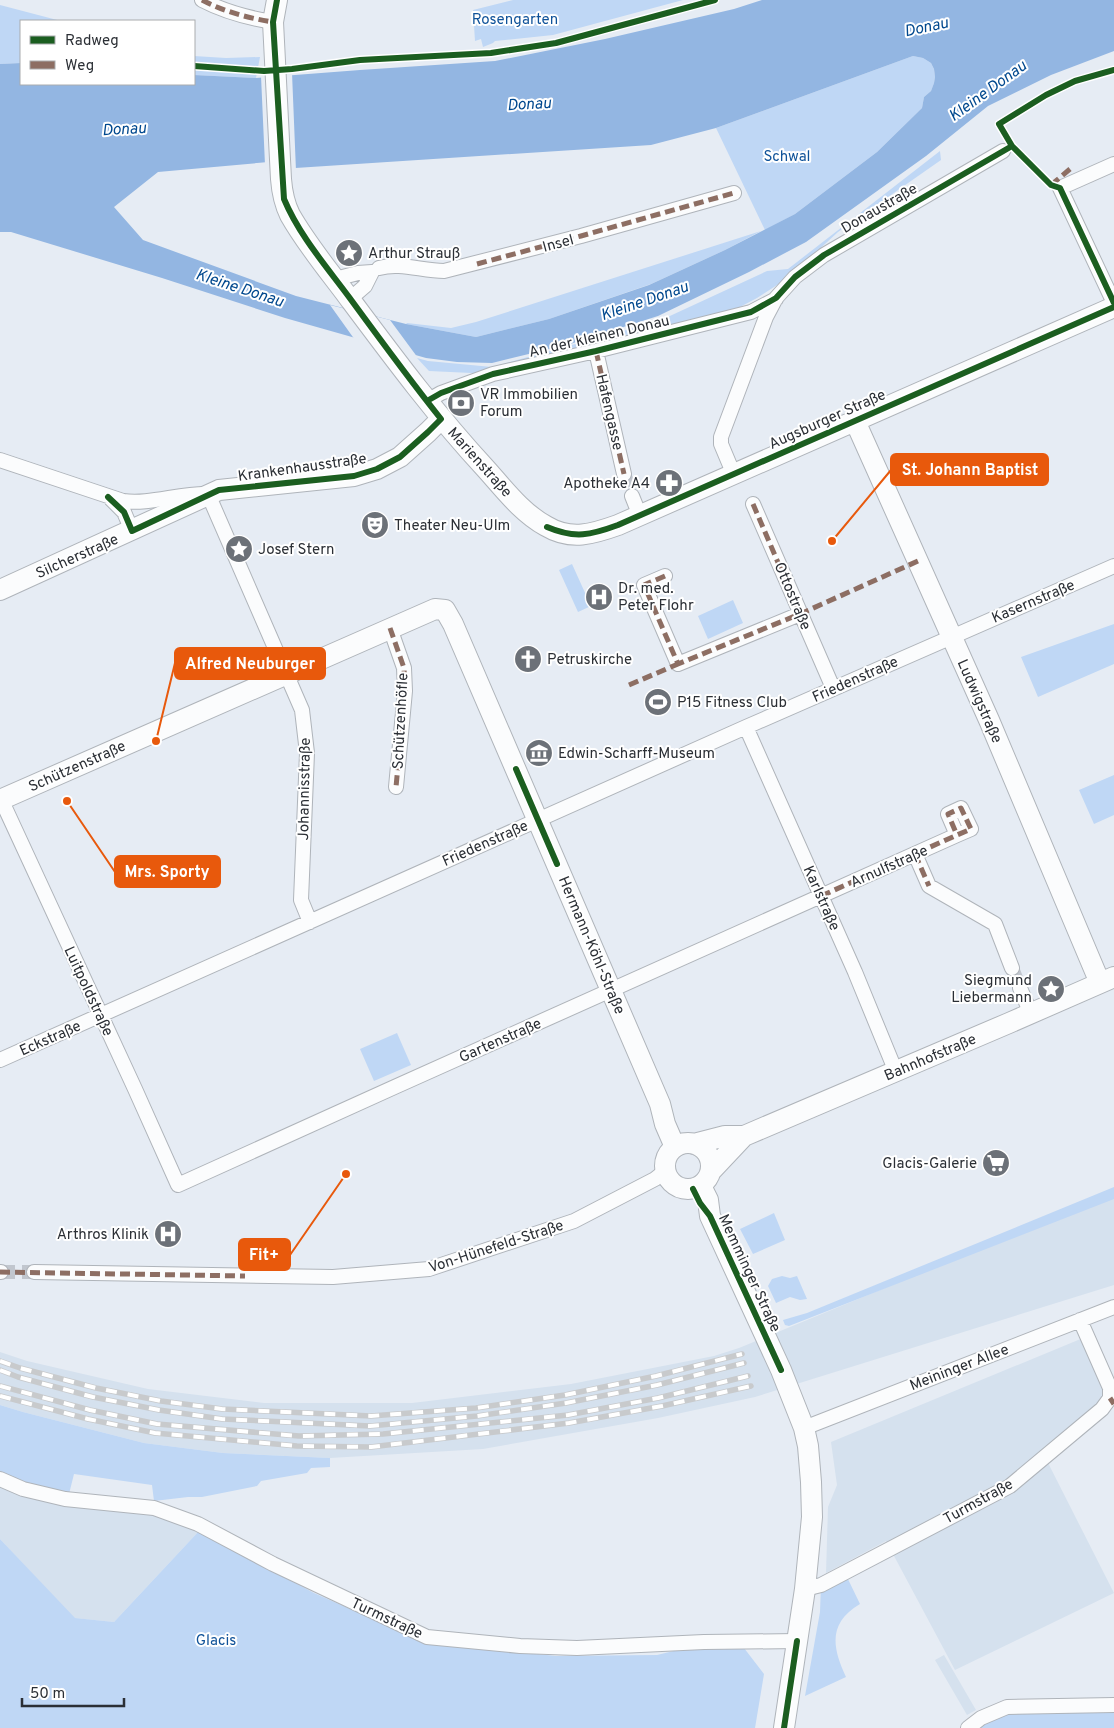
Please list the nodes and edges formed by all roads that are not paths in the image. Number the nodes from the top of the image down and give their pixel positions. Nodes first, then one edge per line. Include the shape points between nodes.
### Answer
1 (202, 0) edge
2 (277, 0) edge
3 (273, 22) junction
4 (1003, 151) dead end
5 (1114, 164) edge
6 (734, 193) dead end
7 (379, 268) dead end
8 (335, 279) junction
9 (776, 298) junction
10 (353, 303) junction
11 (1114, 303) edge
12 (1114, 307) edge
13 (596, 351) junction
14 (427, 402) junction
15 (441, 418) junction
16 (855, 421) junction
17 (0, 460) edge
18 (624, 474) tunnel mouth
19 (734, 474) junction
20 (208, 494) junction
21 (632, 496) tunnel mouth
22 (108, 497) junction
23 (753, 504) dead end
24 (640, 516) junction
25 (547, 527) joint
26 (132, 531) junction
27 (1114, 566) edge
28 (665, 576) dead end
29 (0, 590) edge
30 (800, 614) junction
31 (452, 621) joint
32 (390, 628) junction
33 (952, 636) junction
34 (286, 673) junction
35 (833, 688) junction
36 (746, 727) junction
37 (396, 787) dead end
38 (0, 799) edge
39 (538, 820) junction
40 (957, 835) dead end
41 (915, 854) junction
42 (821, 896) junction
43 (310, 922) junction
44 (1012, 968) tunnel mouth
45 (1107, 980) edge
46 (1020, 988) tunnel mouth
47 (612, 990) junction
48 (1031, 1014) junction
49 (101, 1016) junction
50 (0, 1060) edge
51 (896, 1072) junction
52 (744, 1136) junction
53 (684, 1145) junction
54 (661, 1176) junction
55 (702, 1181) junction
56 (178, 1185) joint
57 (34, 1272) tunnel mouth
58 (1114, 1307) edge
59 (1080, 1320) junction
60 (804, 1428) junction
61 (0, 1479) edge
62 (806, 1590) junction
63 (797, 1641) junction
64 (1114, 1705) edge
65 (784, 1728) edge
66 (968, 1728) edge

1 - 3 street via 245,17
2 - 3 street
3 - 8 street, Marienstraße via 284,199 309,244
4 - 9 street, Donaustraße via 824,255 795,277
5 - 11 street via 1060,188
6 - 7 street, Insel via 444,271 401,266
8 - 10 street, Marienstraße
8 - 10 street via 372,272
9 - 13 street, An der kleinen Donau via 751,312
9 - 19 street, Donaustraße via 720,437
10 - 14 street, Marienstraße
12 - 16 street, Augsburger Straße
13 - 14 street, An der kleinen Donau via 493,374 441,393
13 - 18 street, Hafengasse
14 - 15 street, Marienstraße
15 - 20 street, Krankenhausstraße via 400,457 366,473 218,490
15 - 25 street, Marienstraße via 523,509
16 - 19 street, Augsburger Straße
16 - 33 street, Ludwigstraße
17 - 22 street, Krankenhausstraße
19 - 24 street, Augsburger Straße
20 - 22 street, Krankenhausstraße via 135,502
20 - 26 street, Silcherstraße
20 - 34 street, Johannisstraße
21 - 24 street
22 - 26 street, Krankenhausstraße via 124,512
23 - 30 street, Ottostraße
24 - 25 street, Augsburger Straße via 594,534 560,532
26 - 29 street, Silcherstraße
27 - 33 street, Kasernstraße
28 - 30 street via 644,585 678,664
30 - 35 street, Ottostraße
31 - 32 street, Schützenstraße via 447,611 438,608
31 - 39 street, Hermann-Köhl-Straße
32 - 34 street, Schützenstraße
32 - 37 street, Schützenhöfle via 404,668 405,691
33 - 35 street, Friedenstraße
33 - 45 street, Ludwigstraße
34 - 38 street, Schützenstraße
34 - 43 street, Johannisstraße via 302,710 307,753 300,900
35 - 36 street, Friedenstraße
36 - 39 street, Friedenstraße
36 - 42 street, Karlstraße
38 - 49 street, Luitpoldstraße
39 - 43 street, Friedenstraße
39 - 47 street, Hermann-Köhl-Straße
40 - 41 street, Arnulfstraße
41 - 42 street, Arnulfstraße
41 - 44 street via 929,886 996,924
42 - 47 street, Gartenstraße
42 - 51 street, Karlstraße
43 - 49 street, Friedenstraße
45 - 48 street, Bahnhofstraße
46 - 48 street
47 - 53 street, Hermann-Köhl-Straße via 660,1104 665,1124
47 - 56 street, Gartenstraße
48 - 51 street, Bahnhofstraße
49 - 50 street, Eckstraße
49 - 56 street, Luitpoldstraße
51 - 52 street, Bahnhofstraße
52 - 53 street, Bahnhofstraße via 725,1136
52 - 55 street, Bahnhofstraße
53 - 54 street via 666,1160
53 - 55 street, Hermann-Köhl-Straße via 700,1146 711,1160
54 - 55 street via 678,1187
54 - 57 street, Von-Hünefeld-Straße via 574,1221 429,1269 333,1276
55 - 60 street, Memminger Straße via 710,1216 782,1370
58 - 59 street, Meininger Allee
59 - 60 street, Meininger Allee
59 - 62 street, Turmstraße via 1110,1388 1110,1398 1102,1409 1010,1486
60 - 62 street, Memminger Straße via 810,1461 812,1517
61 - 63 street, Turmstraße via 23,1489 65,1499 154,1508 198,1524 273,1564 427,1637 577,1648
62 - 63 street, Memminger Straße
63 - 65 street, Memminger Straße
64 - 66 street via 1007,1707 981,1718

